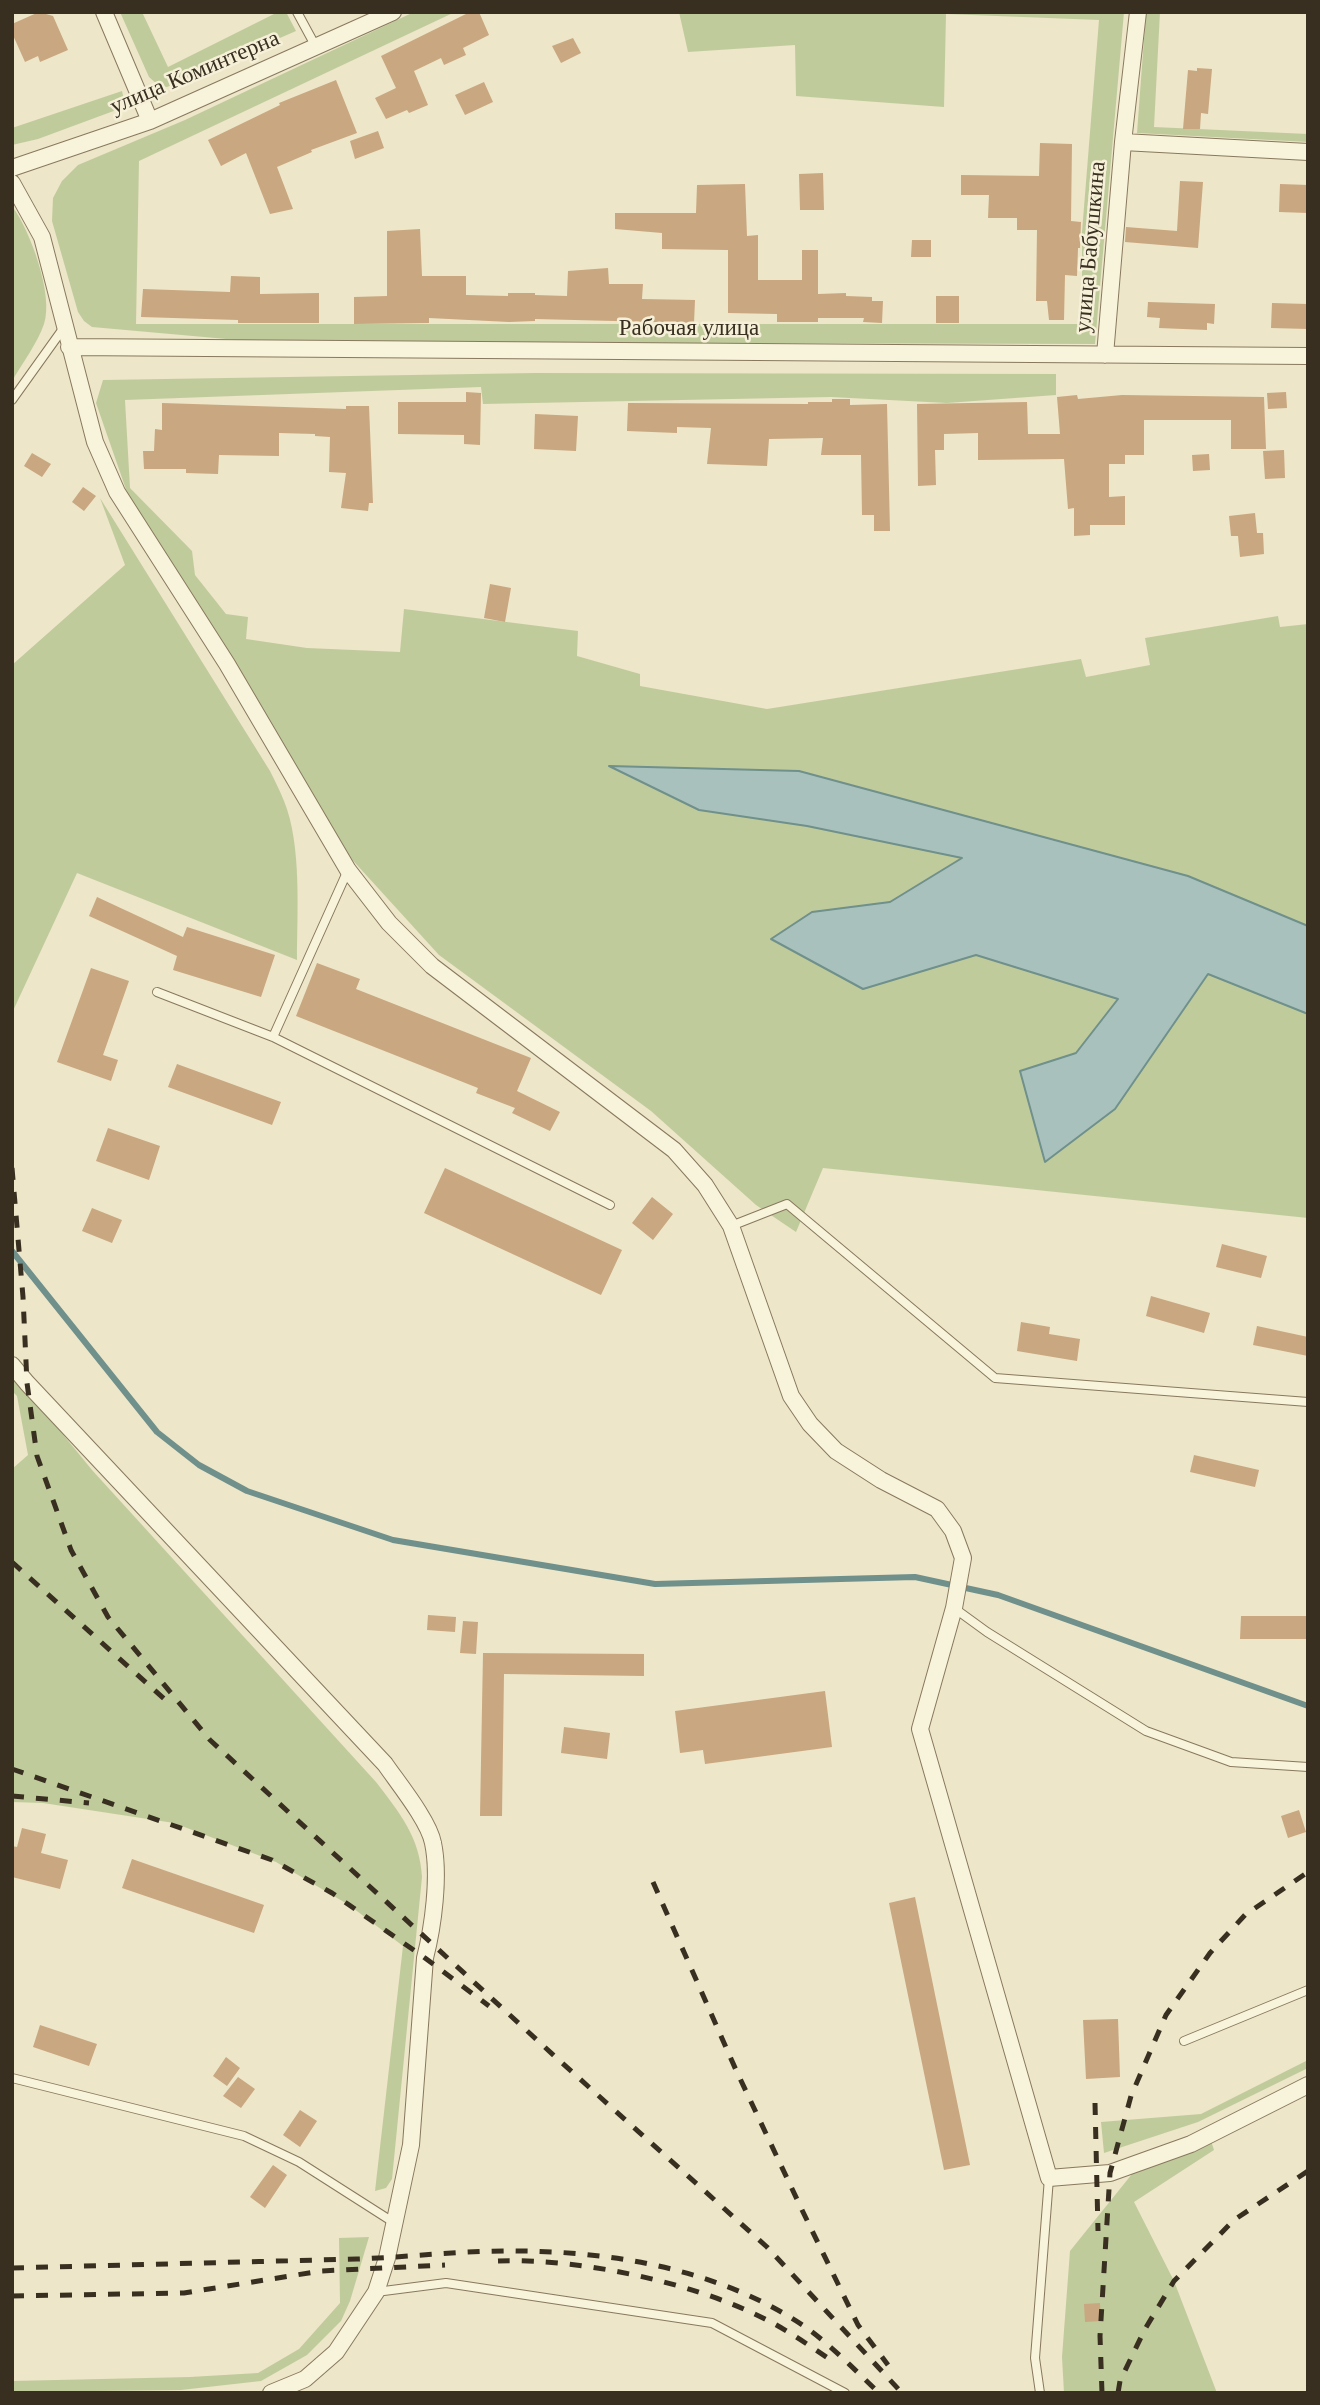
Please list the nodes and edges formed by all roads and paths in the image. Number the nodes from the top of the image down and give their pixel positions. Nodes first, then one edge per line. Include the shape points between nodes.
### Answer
1 (104, 12) edge
2 (298, 12) edge
3 (393, 12) edge
4 (1138, 12) edge
5 (316, 47) junction
6 (150, 121) junction
7 (1123, 142) junction
8 (1308, 152) edge
9 (12, 168) edge
10 (12, 183) edge
11 (65, 326) junction
12 (69, 347) junction
13 (1105, 355) junction
14 (1308, 356) edge
15 (12, 400) edge
16 (348, 870) junction
17 (157, 992) dead end
18 (273, 1037) junction
19 (610, 1205) dead end
20 (731, 1226) junction
21 (12, 1365) edge
22 (1308, 1402) edge
23 (954, 1608) junction
24 (1308, 1767) edge
25 (1308, 1990) edge
26 (1184, 2041) dead end
27 (12, 2078) edge
28 (1308, 2085) edge
29 (1049, 2178) junction
30 (393, 2222) junction
31 (376, 2292) junction
32 (271, 2393) edge
33 (845, 2393) edge
34 (1040, 2393) edge

1 - 6 street
2 - 5 lane
3 - 5 street, улица Коминтерна
4 - 7 street, улица Бабушкина
5 - 6 street, улица Коминтерна
6 - 9 street, улица Коминтерна
7 - 8 street, улица Бабушкина
7 - 13 street, улица Бабушкина
10 - 11 street via 42,237
11 - 12 street
11 - 15 lane
12 - 13 street, Рабочая улица
12 - 16 street via 94,442 117,492 228,664
13 - 14 street, Рабочая улица
16 - 18 lane
16 - 20 street via 389,923 432,966 674,1150 705,1185
17 - 18 lane
18 - 19 lane
20 - 22 lane via 787,1204 995,1378
20 - 23 street via 791,1396 810,1424 836,1451 937,1509 953,1531 963,1558
21 - 30 street via 385,1764 433,1842 435,1878 411,2145
23 - 24 lane via 1146,1731 1231,1762
23 - 29 street via 920,1729
25 - 26 lane
27 - 30 lane via 244,2136 299,2162
28 - 29 street via 1191,2144 1110,2173
29 - 34 lane via 1035,2358
30 - 31 street
31 - 32 street via 336,2352 305,2379
31 - 33 lane via 446,2283 712,2323

